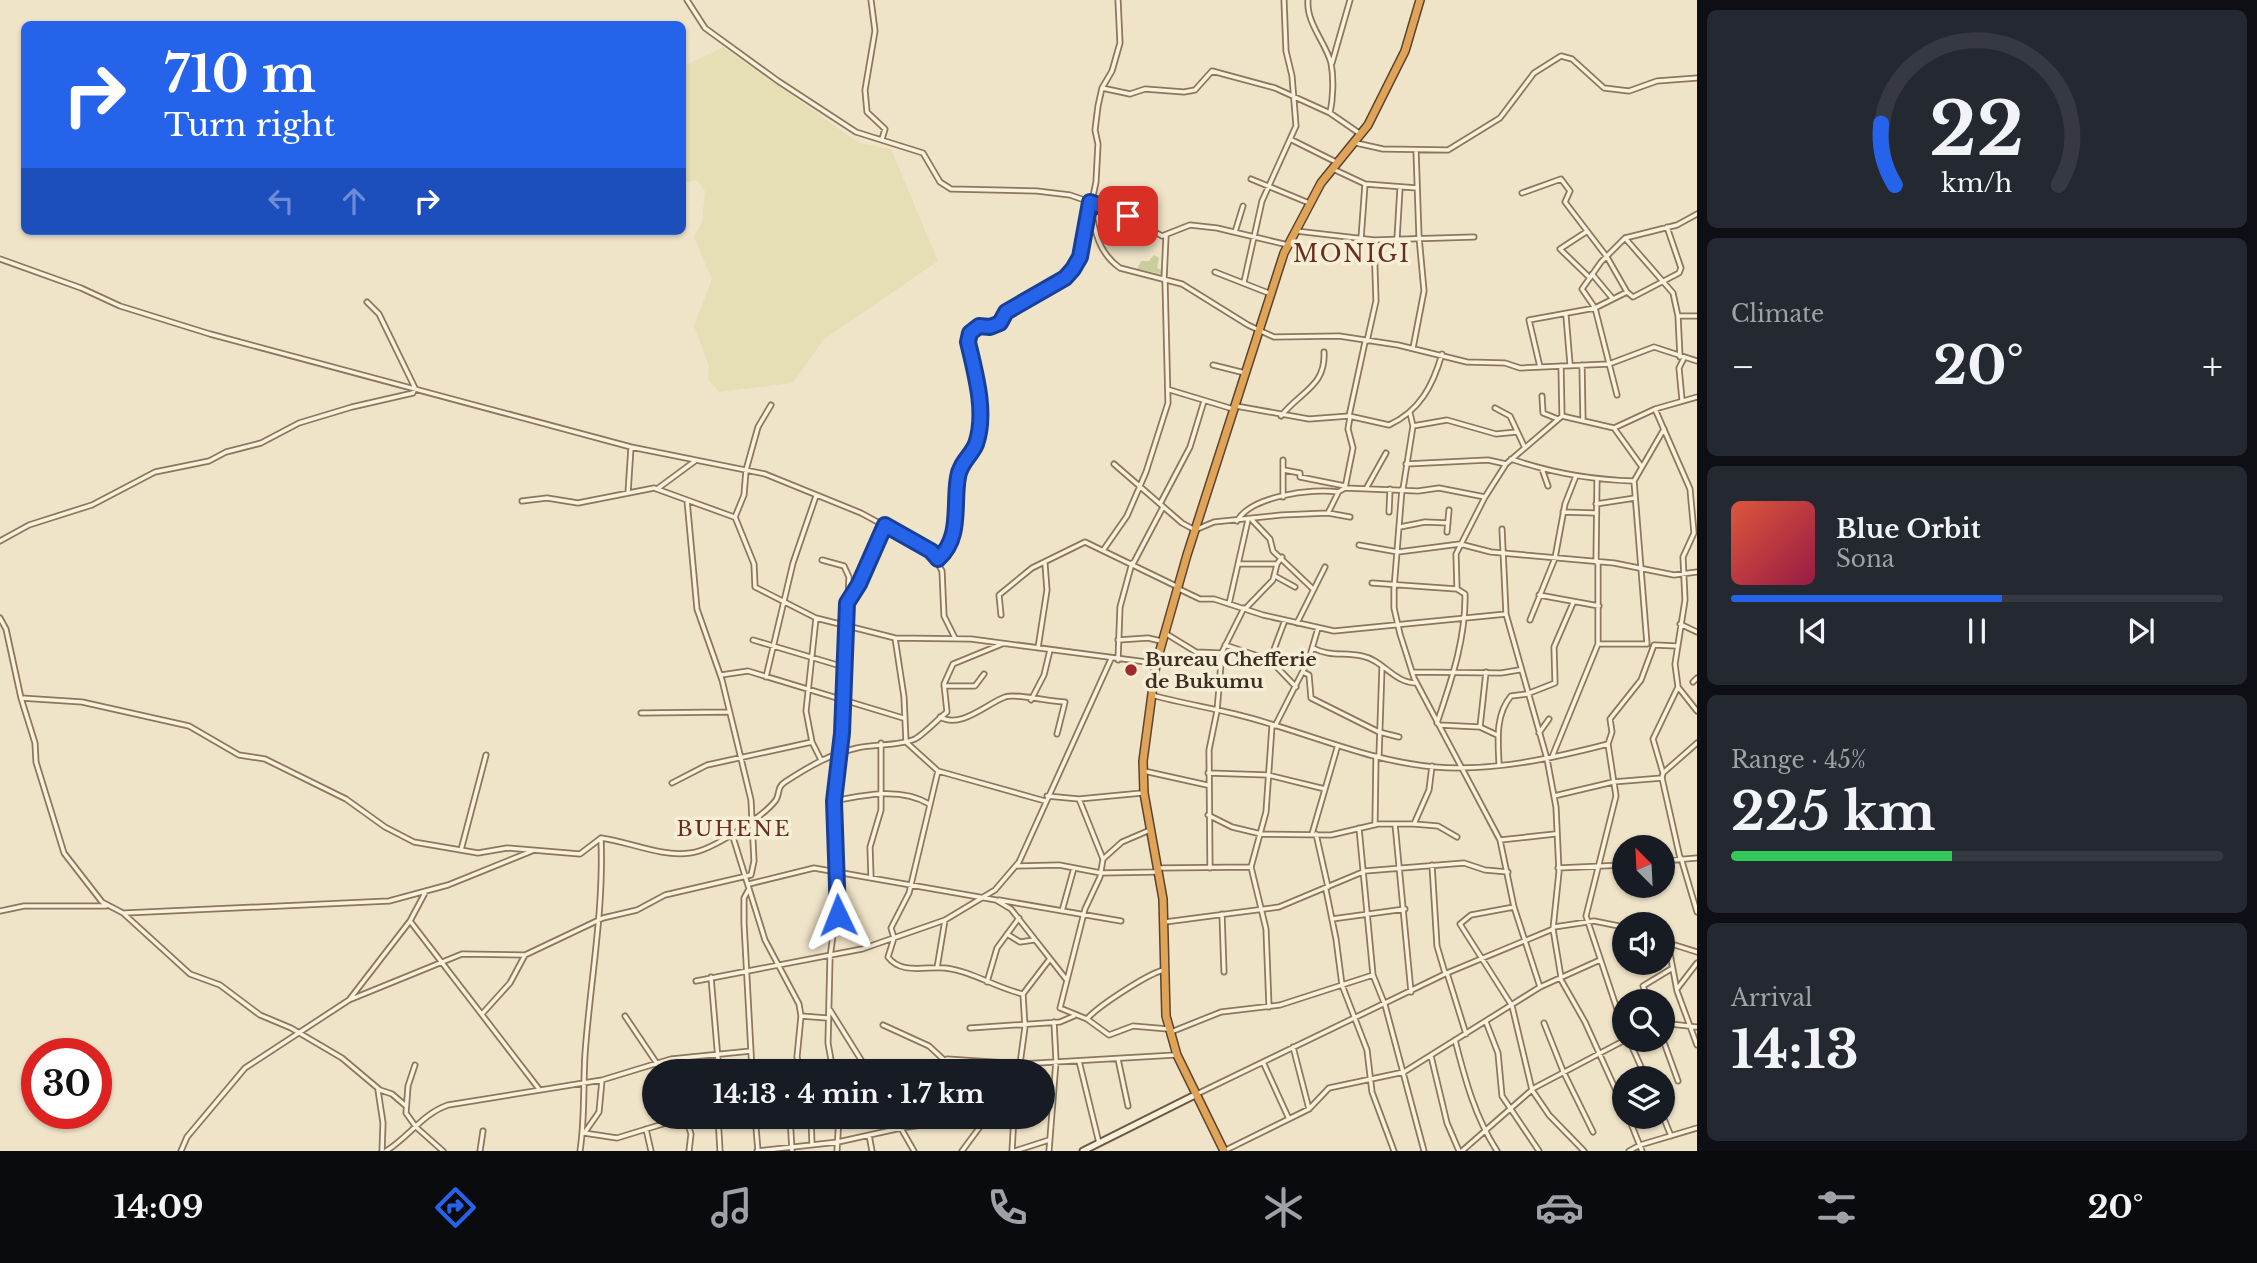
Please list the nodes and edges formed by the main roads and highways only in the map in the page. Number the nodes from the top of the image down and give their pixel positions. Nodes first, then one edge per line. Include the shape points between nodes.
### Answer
1 (1420, 0) edge
2 (1195, 1095) junction
3 (1221, 1150) edge
4 (1083, 1151) edge

1 - 2 highway via 1405,51 1362,135 1309,203 1287,245 1162,637 1143,770 1144,793 1165,922 1169,1031
2 - 3 highway
2 - 4 main road

